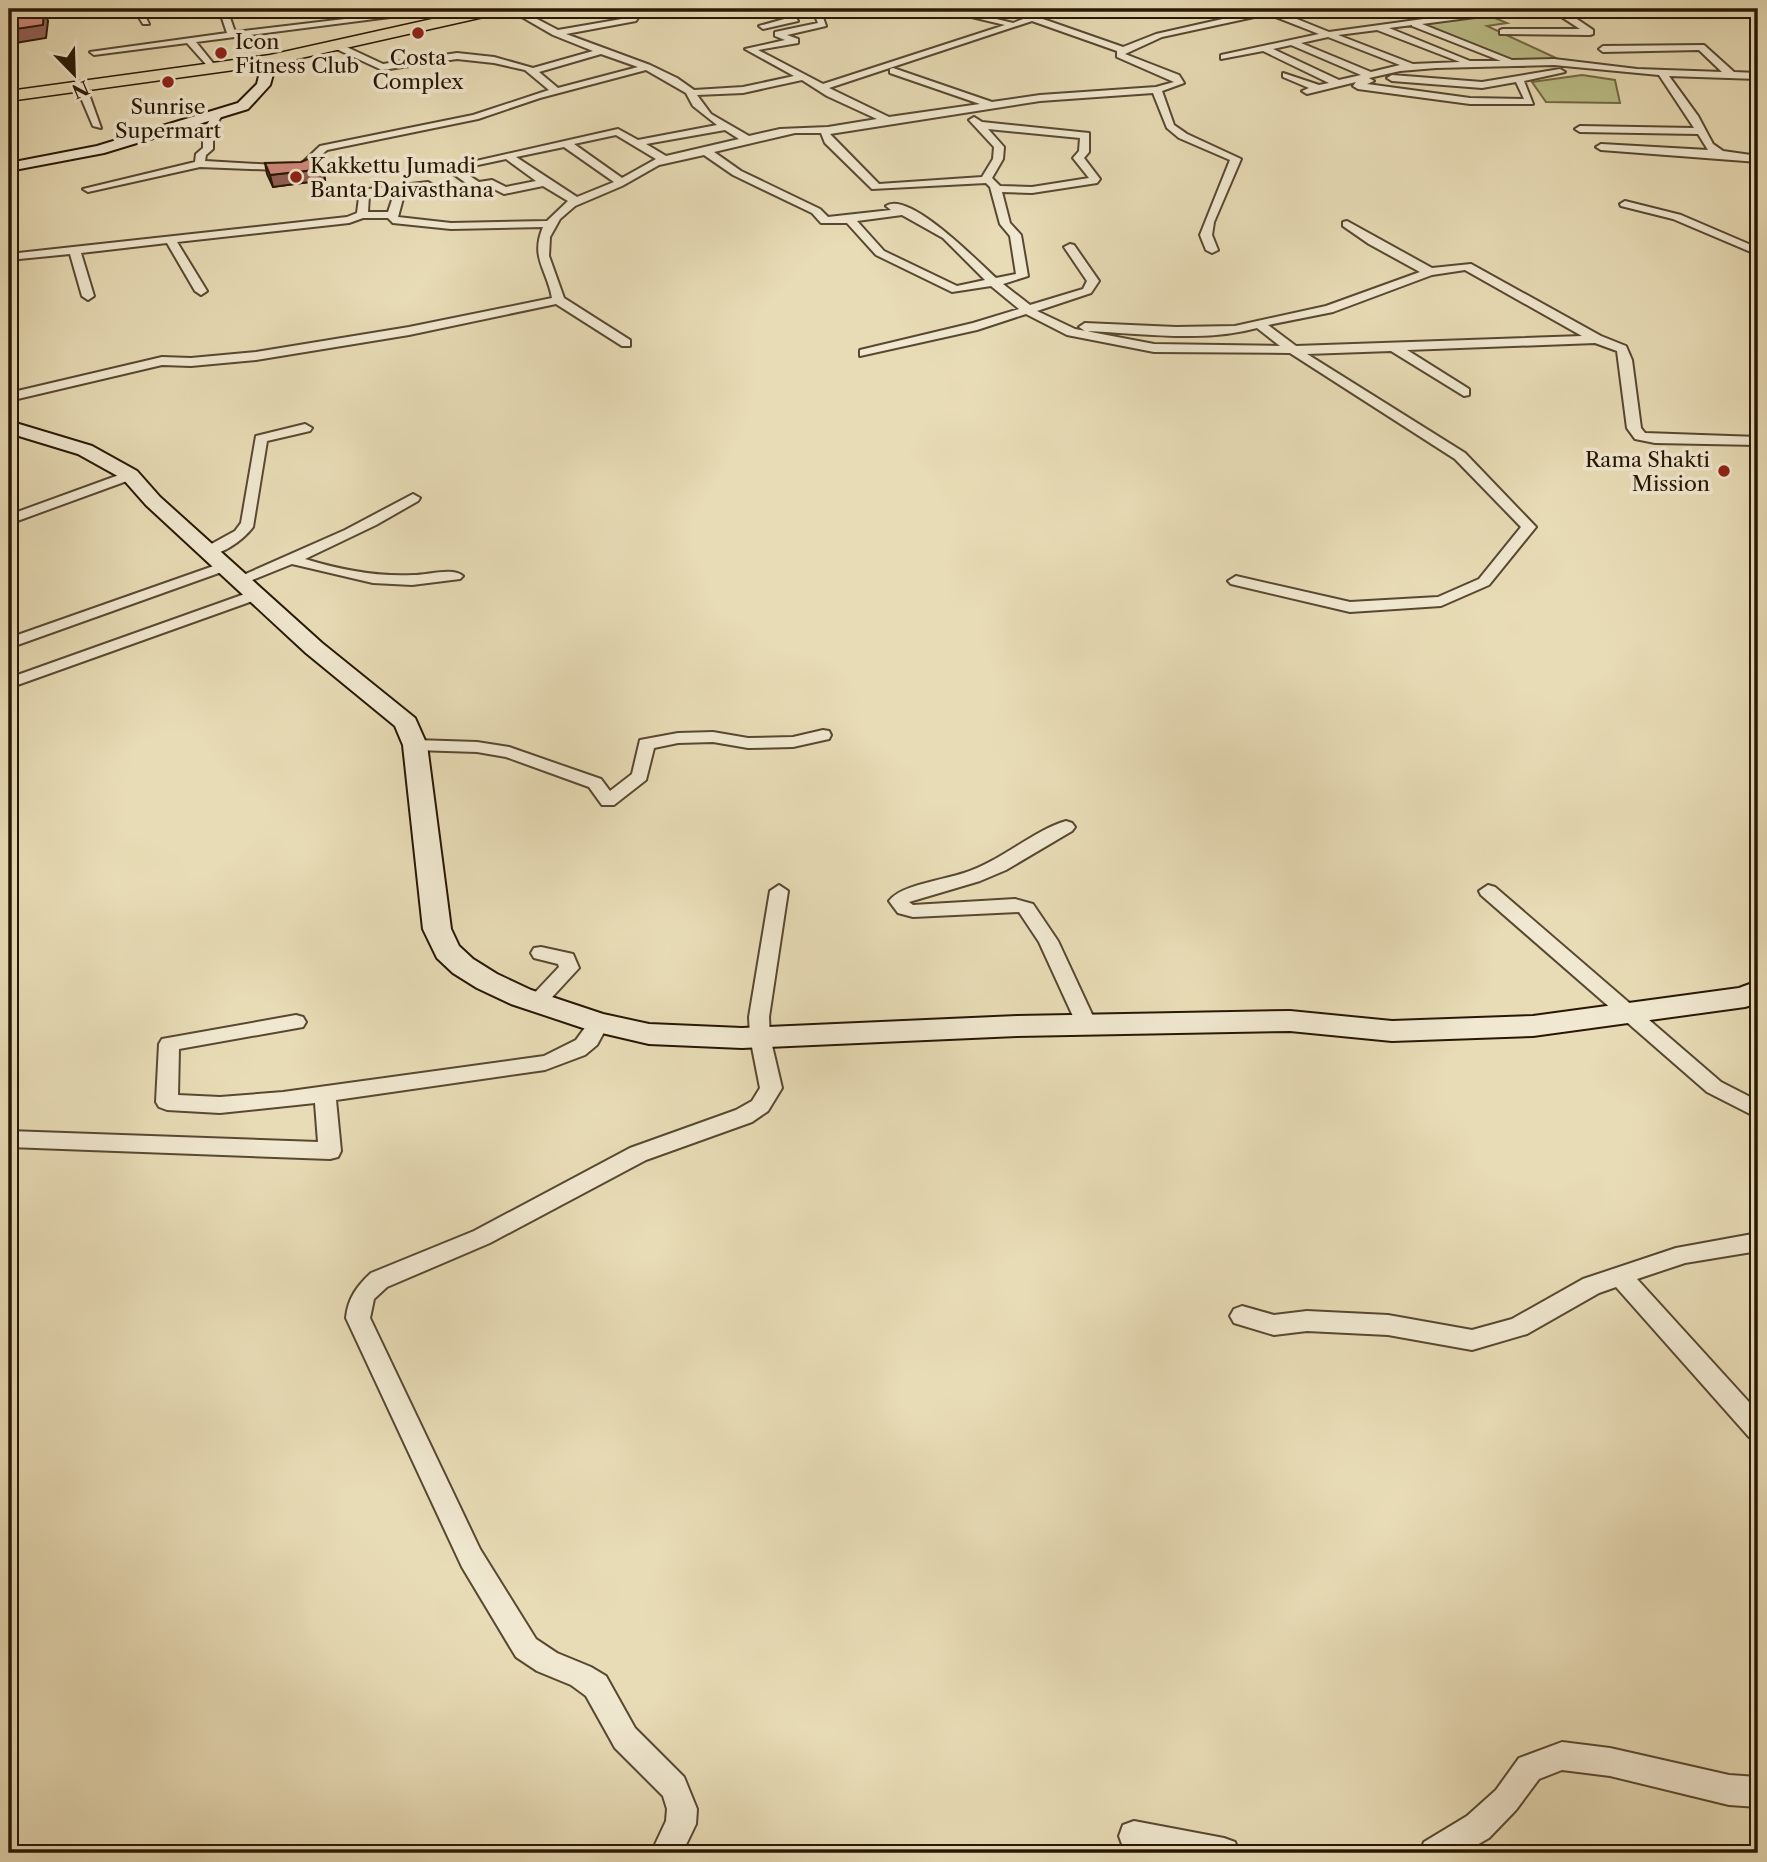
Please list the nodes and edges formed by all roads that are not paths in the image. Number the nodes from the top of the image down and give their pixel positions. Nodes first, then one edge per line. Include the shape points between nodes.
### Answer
1 (129, 9) edge
2 (138, 9) edge
3 (223, 9) edge
4 (448, 9) edge
5 (496, 9) edge
6 (512, 9) edge
7 (959, 9) edge
8 (1056, 9) edge
9 (1513, 9) edge
10 (1522, 9) edge
11 (1607, 9) edge
12 (106, 10) edge
13 (1272, 10) edge
14 (409, 11) edge
15 (1559, 11) junction
16 (816, 12) edge
17 (1402, 13) dead end
18 (636, 18) dead end
19 (1033, 19) junction
20 (1425, 20) junction
21 (146, 22) dead end
22 (1411, 22) junction
23 (114, 24) dead end
24 (1014, 25) junction
25 (763, 26) dead end
26 (1377, 27) junction
27 (556, 33) junction
28 (1503, 33) dead end
29 (1330, 34) junction
30 (232, 36) junction
31 (190, 41) junction
32 (1291, 42) junction
33 (335, 45) junction
34 (1263, 48) junction
35 (1123, 50) junction
36 (601, 51) junction
37 (94, 52) dead end
38 (1280, 56) junction
39 (1224, 57) dead end
40 (270, 60) junction
41 (1515, 63) junction
42 (1241, 64) dead end
43 (1474, 64) junction
44 (1411, 66) junction
45 (647, 67) junction
46 (212, 68) junction
47 (1605, 69) junction
48 (533, 71) junction
49 (894, 71) dead end
50 (1620, 71) junction
51 (1508, 72) dead end
52 (1593, 72) junction
53 (1637, 72) junction
54 (1662, 73) junction
55 (1286, 75) dead end
56 (1369, 75) junction
57 (1732, 76) junction
58 (1758, 76) edge
59 (804, 77) junction
60 (1519, 79) junction
61 (1434, 80) junction
62 (1337, 83) junction
63 (1462, 84) junction
64 (1493, 84) junction
65 (81, 86) junction
66 (822, 87) junction
67 (1318, 88) junction
68 (1157, 90) junction
69 (1307, 91) dead end
70 (556, 92) junction
71 (691, 93) junction
72 (9, 96) edge
73 (1458, 99) junction
74 (1514, 103) junction
75 (993, 105) junction
76 (962, 109) junction
77 (217, 115) junction
78 (1633, 117) dead end
79 (887, 120) junction
80 (978, 125) junction
81 (97, 126) dead end
82 (725, 127) junction
83 (1580, 129) dead end
84 (828, 130) junction
85 (1643, 130) junction
86 (1701, 131) junction
87 (746, 138) junction
88 (565, 143) junction
89 (636, 143) junction
90 (1601, 147) dead end
91 (706, 151) junction
92 (1720, 154) junction
93 (507, 155) junction
94 (1758, 159) edge
95 (665, 160) junction
96 (200, 164) junction
97 (9, 167) edge
98 (397, 176) dead end
99 (986, 180) junction
100 (545, 182) junction
101 (621, 182) junction
102 (428, 185) dead end
103 (876, 187) junction
104 (398, 188) junction
105 (89, 189) dead end
106 (995, 189) junction
107 (577, 201) junction
108 (1625, 204) dead end
109 (900, 212) junction
110 (362, 215) junction
111 (393, 215) junction
112 (850, 219) junction
113 (1347, 224) dead end
114 (550, 225) junction
115 (170, 239) junction
116 (1070, 247) dead end
117 (75, 250) junction
118 (1212, 250) dead end
119 (1758, 252) edge
120 (9, 257) edge
121 (1430, 272) junction
122 (995, 283) junction
123 (201, 291) dead end
124 (89, 296) dead end
125 (558, 300) junction
126 (1027, 309) junction
127 (1258, 323) junction
128 (1060, 327) junction
129 (1597, 339) junction
130 (626, 344) dead end
131 (1394, 347) junction
132 (1293, 350) junction
133 (864, 353) dead end
134 (1464, 392) dead end
135 (9, 397) edge
136 (9, 427) edge
137 (306, 428) dead end
138 (1758, 441) edge
139 (130, 475) junction
140 (413, 498) dead end
141 (9, 520) edge
142 (293, 559) junction
143 (232, 573) junction
144 (455, 576) dead end
145 (1236, 582) dead end
146 (9, 643) edge
147 (9, 682) edge
148 (823, 735) dead end
149 (415, 745) junction
150 (1066, 827) dead end
151 (779, 891) dead end
152 (1488, 891) dead end
153 (541, 953) dead end
154 (1758, 992) edge
155 (536, 1002) junction
156 (1631, 1012) junction
157 (296, 1022) dead end
158 (599, 1023) junction
159 (1087, 1025) junction
160 (760, 1037) junction
161 (325, 1092) junction
162 (1758, 1110) edge
163 (9, 1139) edge
164 (1758, 1242) edge
165 (1620, 1276) junction
166 (1241, 1316) dead end
167 (1758, 1429) edge
168 (1758, 1792) edge
169 (1134, 1836) dead end
170 (666, 1853) edge
171 (1224, 1853) edge
172 (1435, 1853) edge

1 - 12 street
2 - 21 street
3 - 30 street
4 - 14 street
5 - 33 highway
6 - 27 street
7 - 24 street
8 - 19 street
9 - 20 street
10 - 15 street via 1535,14
11 - 15 street
12 - 23 street
13 - 29 street
13 - 35 street via 1165,34
14 - 30 street via 319,20
15 - 28 street via 1590,32
16 - 25 street
16 - 59 street via 823,24 778,34 795,41 749,49
17 - 20 street
18 - 27 street
19 - 24 street
19 - 35 street
20 - 22 street
22 - 26 street
22 - 41 street
24 - 66 street
26 - 29 street
26 - 43 street
27 - 36 street
29 - 32 street
29 - 44 street
30 - 31 street
31 - 37 street
31 - 46 street
32 - 34 street
32 - 56 street
33 - 40 highway
33 - 48 street via 382,67 457,56
34 - 38 street
34 - 39 street
35 - 68 street via 1120,55 1176,77 1179,83
36 - 45 street
36 - 48 street
38 - 42 street
38 - 62 street
40 - 46 highway
40 - 77 street via 263,85 249,102
41 - 43 street
41 - 47 street via 1554,62
43 - 44 street
44 - 56 street
45 - 70 street
45 - 71 street
46 - 65 highway
47 - 50 street
47 - 52 street
48 - 70 street
49 - 75 street
50 - 52 street
50 - 53 street
51 - 61 street via 1441,75
52 - 60 street
53 - 54 street
53 - 57 street via 1603,48 1701,47
54 - 57 street
54 - 86 street
55 - 67 street
56 - 62 street
57 - 58 street
59 - 66 street
59 - 71 street via 743,90
60 - 64 street
60 - 74 street via 1531,100
61 - 63 street
61 - 73 street via 1389,78 1358,86
62 - 67 street
63 - 64 street
63 - 73 street
64 - 74 street
65 - 72 highway
65 - 81 street
66 - 79 street
67 - 69 street
68 - 75 street via 1095,92
68 - 118 street via 1170,126 1236,159 1209,222 1206,235
70 - 96 street via 475,117 324,148 303,168
71 - 82 street via 708,116
73 - 74 street
75 - 76 street
76 - 79 street
76 - 80 street
77 - 96 street
77 - 97 street via 99,150
78 - 85 street
79 - 84 street
80 - 99 street via 999,147
80 - 106 street via 1085,135 1084,152 1078,158 1093,181 1032,190
82 - 87 street
82 - 89 street
83 - 85 street via 1592,125
84 - 87 street
84 - 103 street via 829,141
85 - 86 street
86 - 92 street
87 - 91 street
88 - 89 street via 618,132
88 - 93 street
88 - 101 street
89 - 95 street
90 - 92 street
91 - 95 street
91 - 112 street via 730,170 816,211 825,221
92 - 94 street
93 - 100 street
93 - 100 street via 450,168 477,186 492,183 504,191
95 - 101 street
96 - 105 street
98 - 104 street
99 - 103 street
99 - 106 street
100 - 107 street
101 - 107 street
102 - 104 street
103 - 109 street
104 - 110 street via 364,192
104 - 111 street
106 - 122 street via 1005,224 1016,235 1024,273
107 - 114 street
108 - 119 street via 1677,217
109 - 112 street
109 - 122 street via 947,236
110 - 111 street
110 - 115 street
111 - 114 street via 393,220 420,224
112 - 122 street via 880,253 956,290
113 - 121 street
114 - 125 street via 541,247
115 - 117 street
115 - 123 street
116 - 126 street via 1093,281 1087,291
117 - 120 street
117 - 124 street
121 - 127 street via 1329,309
121 - 129 street via 1467,265
122 - 126 street
125 - 130 street
125 - 135 street via 296,350 162,361
126 - 128 street
126 - 133 street
127 - 128 street via 1237,330
127 - 132 street
128 - 132 street via 1154,348
129 - 131 street
129 - 138 street via 1622,349 1634,428 1640,436
131 - 132 street
131 - 134 street
132 - 145 street via 1460,456 1529,527 1484,582 1441,601 1350,607
136 - 139 street via 85,450
137 - 143 street via 261,439 248,524 240,534
139 - 141 street
139 - 143 street
140 - 142 street via 374,523
142 - 143 street
142 - 144 street via 378,581
143 - 146 street
143 - 147 street
143 - 149 street via 313,648 406,723
148 - 149 street via 793,742 678,737 646,744 640,776 608,801 595,783 509,752
149 - 155 street via 437,929 447,951 487,981
150 - 159 street via 982,873 898,901 913,911 1026,908 1053,950
151 - 160 street via 758,1017
152 - 156 street
153 - 155 street via 566,959 569,968
154 - 156 street
155 - 158 street
156 - 159 street via 1533,1026 1392,1031 1290,1021
156 - 162 street via 1714,1087
157 - 161 street via 169,1045 167,1102 220,1105
158 - 160 street via 649,1034
158 - 161 street via 592,1039 575,1054 545,1063
159 - 160 street
160 - 170 street via 771,1088 760,1106 638,1154 482,1237 379,1280 359,1305 358,1318 366,1338 471,1558 526,1648 596,1686 625,1738 674,1787 682,1809 681,1824
161 - 163 street via 330,1151
164 - 165 street via 1684,1254
165 - 166 street via 1591,1286 1520,1326 1472,1340 1388,1325 1307,1321 1274,1325
165 - 167 street
168 - 172 street via 1562,1756 1529,1768 1506,1800 1478,1827
169 - 171 street

